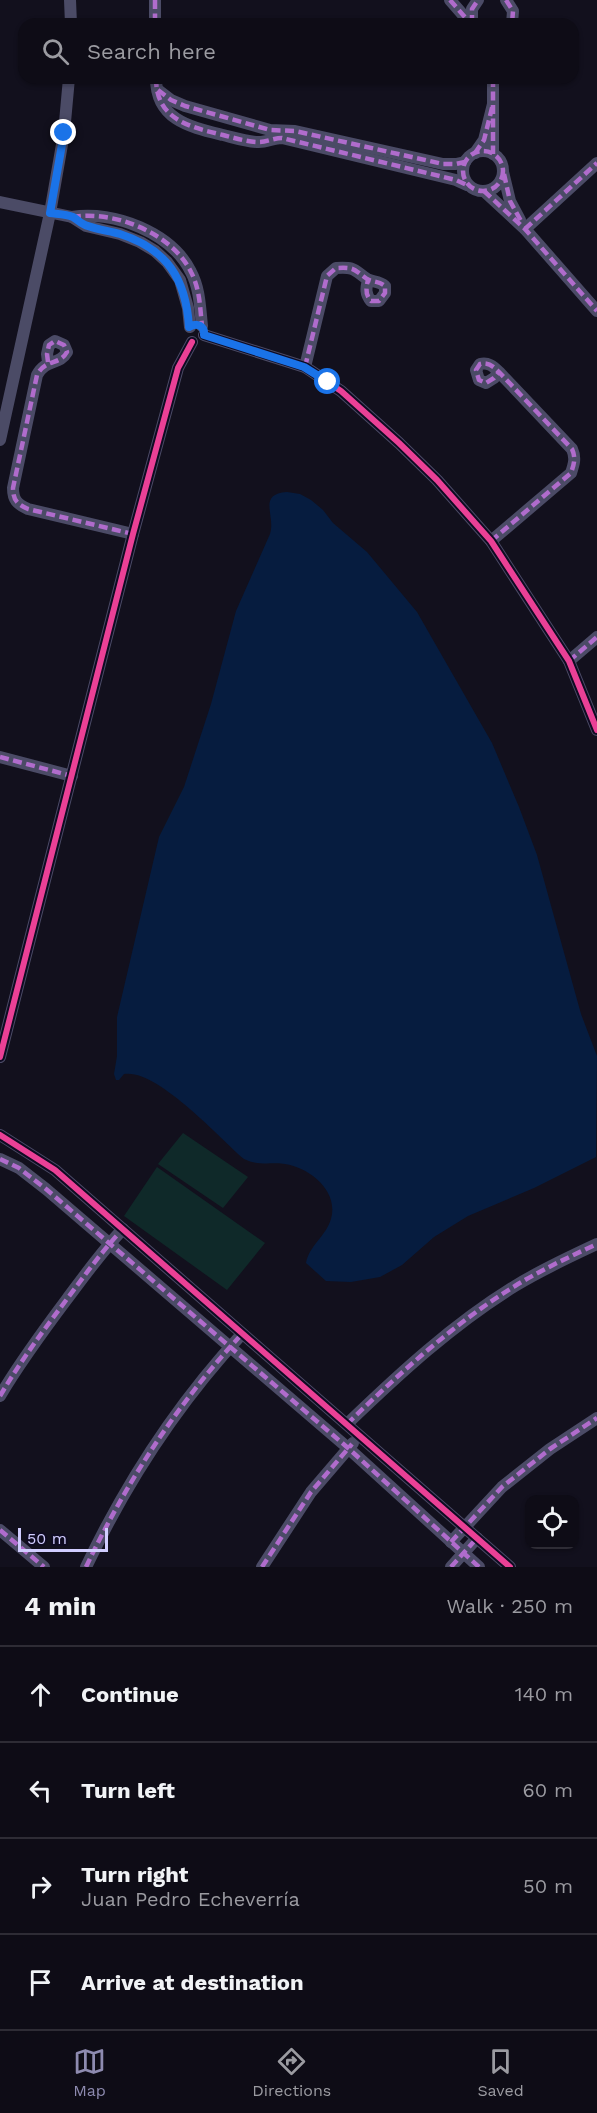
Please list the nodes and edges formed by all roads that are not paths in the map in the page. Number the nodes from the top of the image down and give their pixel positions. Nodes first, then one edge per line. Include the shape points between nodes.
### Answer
1 (70, 0) edge
2 (155, 0) edge
3 (450, 0) edge
4 (478, 0) edge
5 (508, 2) edge
6 (71, 18) edge
7 (155, 18) edge
8 (466, 18) edge
9 (471, 18) edge
10 (512, 18) edge
11 (68, 84) edge
12 (157, 84) edge
13 (493, 84) edge
14 (498, 84) edge
15 (494, 98) junction
16 (277, 135) junction
17 (475, 153) junction
18 (493, 154) junction
19 (465, 162) junction
20 (597, 162) edge
21 (503, 170) junction
22 (467, 185) junction
23 (484, 192) junction
24 (0, 202) edge
25 (50, 213) junction
26 (525, 229) junction
27 (368, 280) dead end
28 (597, 311) edge
29 (199, 329) junction
30 (48, 362) dead end
31 (304, 367) junction
32 (499, 372) dead end
33 (0, 440) edge
34 (133, 534) junction
35 (491, 541) junction
36 (597, 637) edge
37 (569, 661) junction
38 (597, 730) edge
39 (0, 757) edge
40 (72, 776) junction
41 (0, 1057) edge
42 (0, 1137) edge
43 (0, 1144) edge
44 (0, 1159) edge
45 (123, 1229) junction
46 (109, 1243) junction
47 (597, 1244) edge
48 (242, 1334) junction
49 (230, 1347) junction
50 (0, 1396) edge
51 (597, 1418) edge
52 (344, 1421) junction
53 (330, 1432) junction
54 (360, 1435) junction
55 (348, 1448) junction
56 (465, 1528) junction
57 (2, 1535) edge
58 (477, 1538) junction
59 (451, 1542) junction
60 (463, 1553) junction
61 (44, 1567) edge
62 (86, 1567) edge
63 (262, 1567) edge
64 (451, 1567) edge
65 (479, 1567) edge
66 (510, 1567) edge

1 - 6 street
2 - 7 street
3 - 8 street
4 - 9 street
5 - 10 street
11 - 25 street
12 - 16 street via 171,100 185,106
12 - 16 street via 165,109 182,124 246,141 260,142
13 - 15 street
14 - 15 street
15 - 17 street via 484,141
15 - 18 street
16 - 19 street via 295,131 443,164
16 - 22 street
17 - 18 street
17 - 19 street
18 - 21 street
19 - 22 street via 462,174
20 - 26 street
21 - 23 street via 496,187
21 - 26 street via 510,201
22 - 23 street
23 - 26 street
24 - 25 street
25 - 29 street via 140,242 167,262 180,280
25 - 33 street
26 - 28 street
27 - 31 street via 348,267 336,268 327,276
29 - 31 street
29 - 34 street via 187,336 192,342 178,368
30 - 34 street via 37,375 13,496 28,509
31 - 35 street via 340,391 399,443
32 - 35 street via 575,456 571,473
34 - 40 street
35 - 37 street
36 - 37 street
37 - 38 street
39 - 40 street
40 - 41 street
42 - 43 street
42 - 45 street via 55,1170
44 - 46 street via 32,1177
45 - 46 street
45 - 48 street
46 - 49 street
46 - 50 street
47 - 52 street via 544,1269 486,1305
48 - 49 street
48 - 52 street
49 - 53 street
49 - 62 street via 151,1448
51 - 56 street via 510,1481
52 - 53 street
52 - 54 street
53 - 55 street
54 - 55 street
54 - 56 street
55 - 59 street
55 - 63 street via 298,1510
56 - 58 street
56 - 59 street
57 - 61 street
58 - 60 street
58 - 66 street
59 - 60 street
60 - 64 street
60 - 65 street

